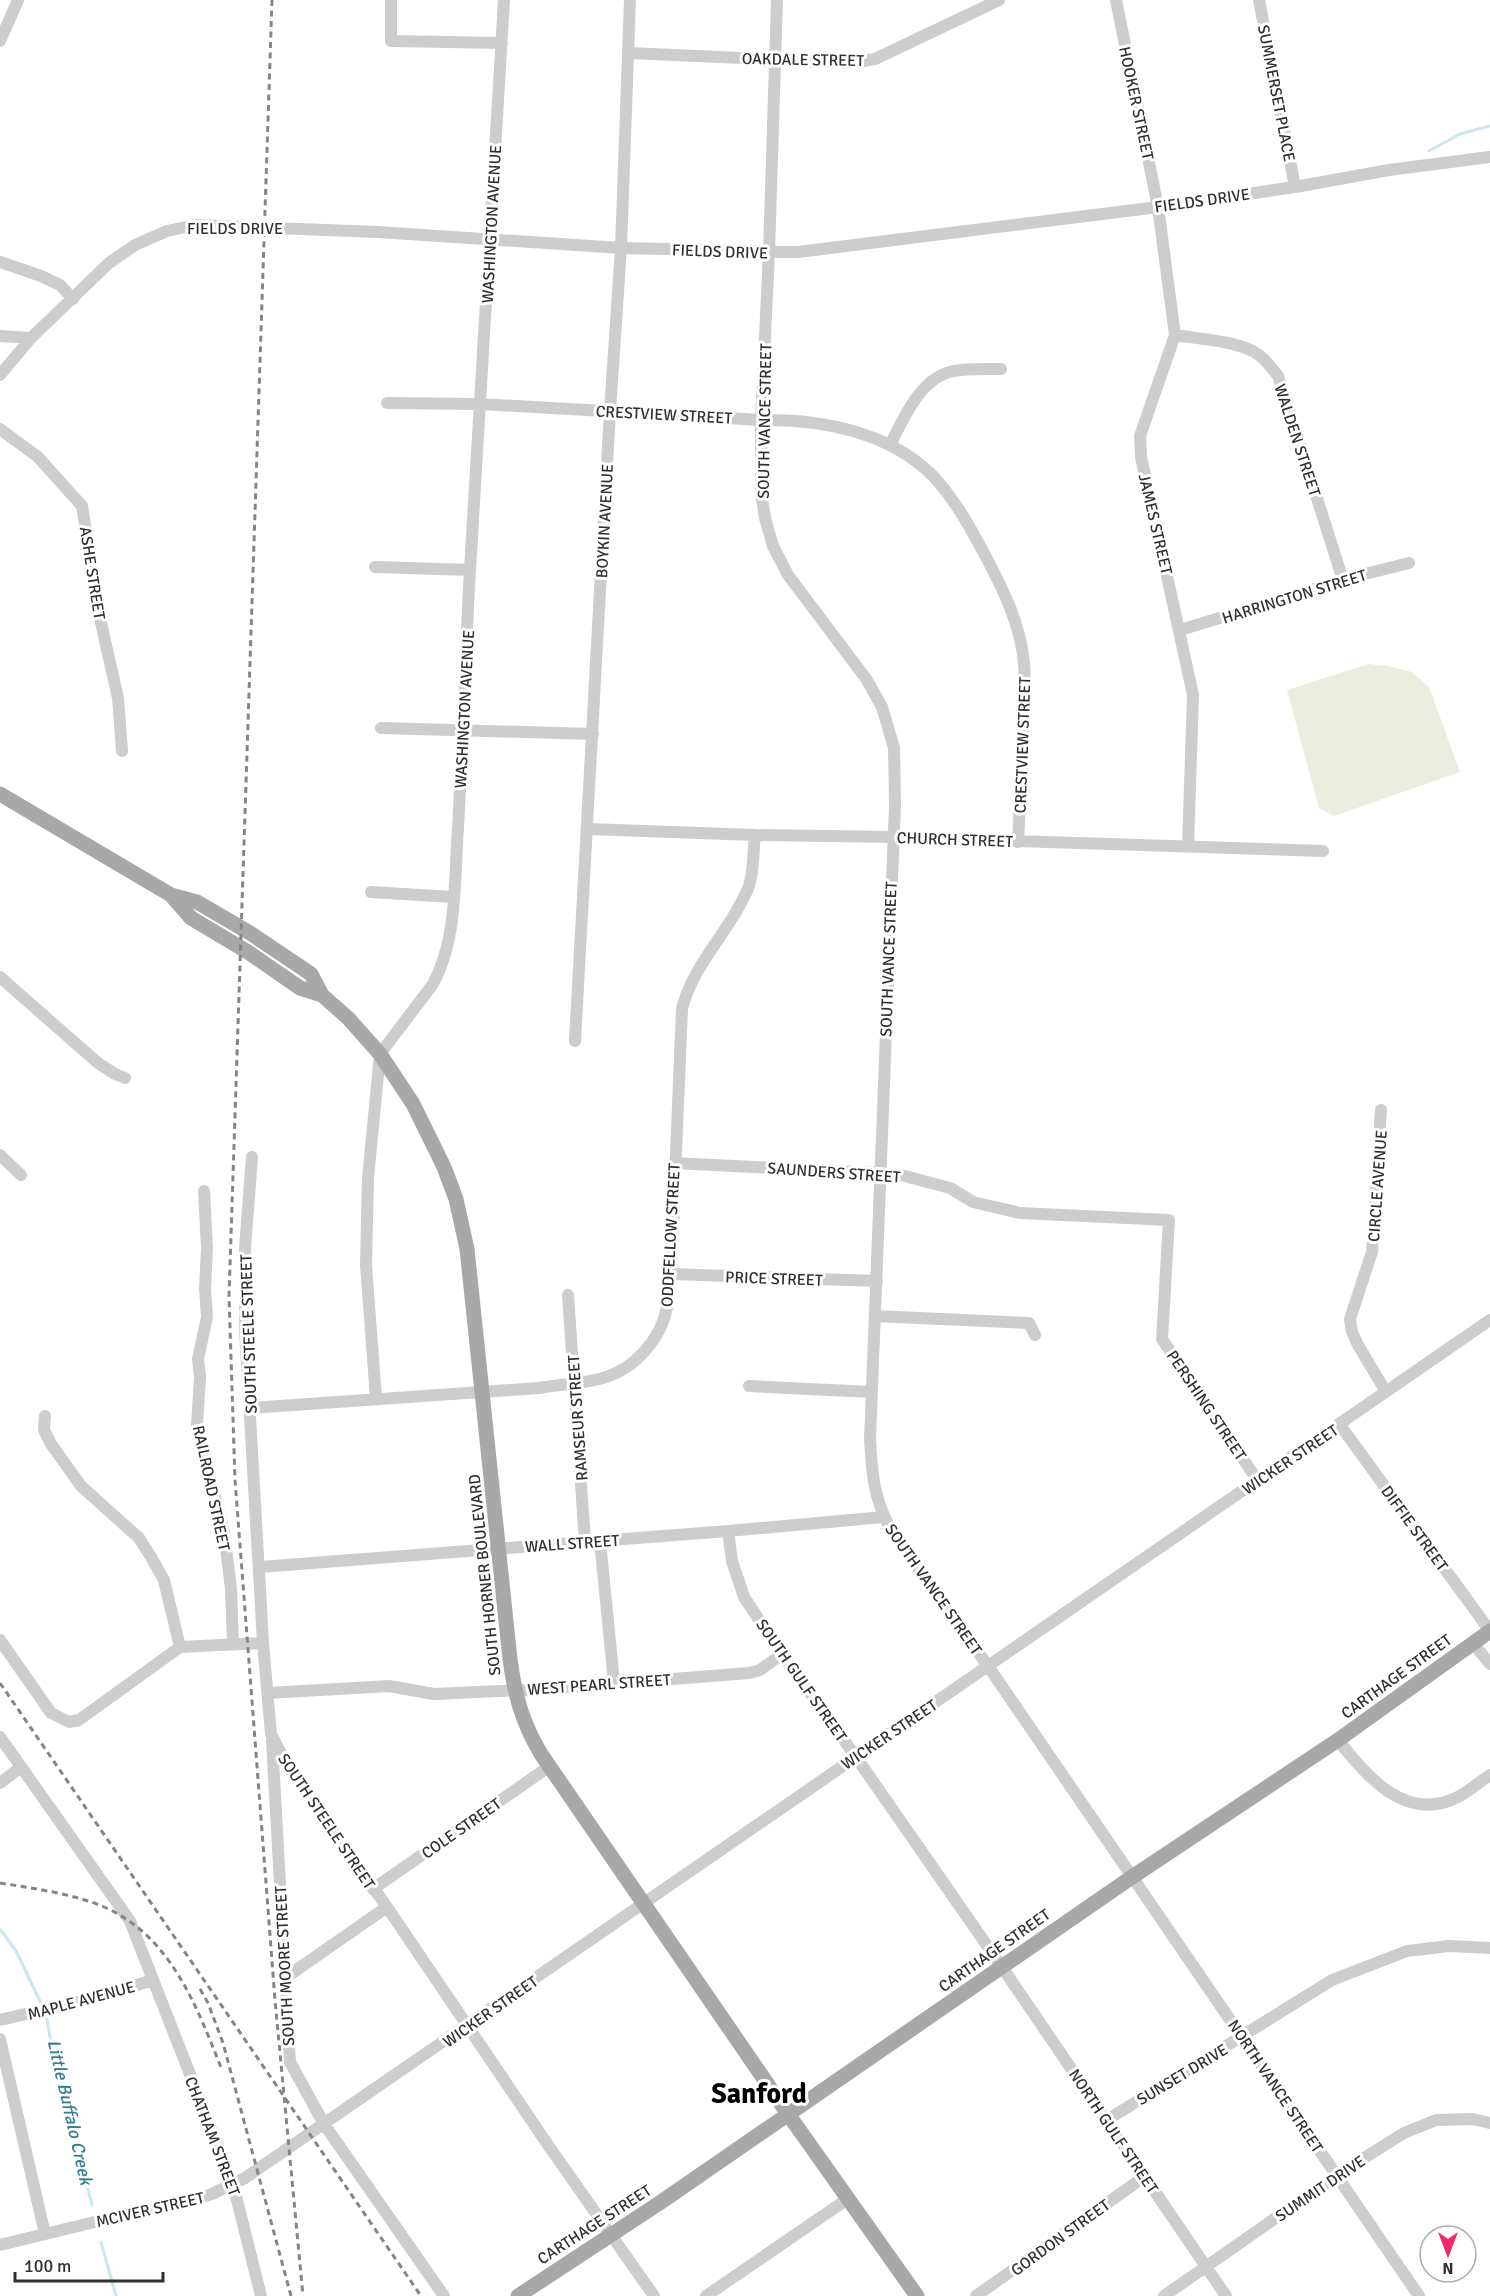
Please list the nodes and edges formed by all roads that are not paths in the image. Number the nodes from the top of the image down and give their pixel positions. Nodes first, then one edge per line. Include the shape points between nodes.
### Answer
1 (18, 0) edge
2 (391, 0) edge
3 (504, 0) edge
4 (630, 0) edge
5 (777, 0) edge
6 (999, 0) edge
7 (1116, 0) edge
8 (1259, 0) edge
9 (0, 41) edge
10 (502, 43) junction
11 (629, 53) junction
12 (775, 60) junction
13 (1490, 157) edge
14 (1296, 187) junction
15 (1158, 207) junction
16 (491, 240) junction
17 (621, 248) junction
18 (769, 252) junction
19 (0, 262) edge
20 (73, 299) junction
21 (1175, 335) junction
22 (0, 336) edge
23 (32, 338) junction
24 (1001, 369) dead end
25 (0, 375) edge
26 (387, 403) dead end
27 (480, 404) junction
28 (610, 411) junction
29 (761, 420) junction
30 (0, 429) edge
31 (890, 445) junction
32 (1409, 563) dead end
33 (375, 567) dead end
34 (470, 570) junction
35 (1343, 580) junction
36 (1180, 630) junction
37 (381, 728) dead end
38 (463, 731) junction
39 (593, 734) junction
40 (122, 751) dead end
41 (0, 795) edge
42 (588, 829) junction
43 (755, 835) junction
44 (893, 837) junction
45 (1018, 842) junction
46 (1188, 846) junction
47 (1323, 851) dead end
48 (371, 892) dead end
49 (453, 897) junction
50 (0, 977) edge
51 (575, 1041) dead end
52 (380, 1054) junction
53 (125, 1078) dead end
54 (1381, 1110) dead end
55 (0, 1155) edge
56 (252, 1157) dead end
57 (674, 1163) junction
58 (879, 1173) junction
59 (21, 1175) dead end
60 (204, 1191) dead end
61 (1169, 1220) joint
62 (671, 1274) junction
63 (877, 1281) junction
64 (568, 1295) dead end
65 (875, 1316) junction
66 (1490, 1320) edge
67 (1035, 1335) dead end
68 (574, 1382) junction
69 (749, 1386) dead end
70 (483, 1391) junction
71 (872, 1392) junction
72 (1386, 1392) junction
73 (376, 1398) junction
74 (251, 1408) junction
75 (45, 1416) dead end
76 (1340, 1425) junction
77 (1258, 1481) junction
78 (884, 1517) junction
79 (728, 1531) junction
80 (600, 1540) junction
81 (585, 1542) junction
82 (499, 1549) junction
83 (260, 1567) junction
84 (1490, 1631) edge
85 (0, 1640) edge
86 (263, 1642) junction
87 (233, 1643) junction
88 (1473, 1643) junction
89 (180, 1647) junction
90 (782, 1654) junction
91 (1490, 1664) edge
92 (988, 1666) junction
93 (614, 1682) junction
94 (514, 1690) junction
95 (268, 1693) junction
96 (271, 1734) junction
97 (0, 1737) edge
98 (1338, 1740) junction
99 (856, 1757) junction
100 (550, 1766) junction
101 (21, 1767) junction
102 (1490, 1775) edge
103 (0, 1783) edge
104 (1132, 1876) junction
105 (373, 1889) junction
106 (644, 1904) junction
107 (387, 1907) junction
108 (1490, 1948) edge
109 (1002, 1966) junction
110 (152, 1976) junction
111 (285, 1978) junction
112 (0, 2020) edge
113 (468, 2026) junction
114 (1243, 2037) junction
115 (0, 2039) edge
116 (788, 2114) junction
117 (1107, 2120) junction
118 (1490, 2123) edge
119 (324, 2124) junction
120 (289, 2149) joint
121 (1337, 2175) junction
122 (1144, 2177) junction
123 (233, 2184) junction
124 (849, 2198) junction
125 (45, 2234) junction
126 (612, 2234) junction
127 (0, 2245) edge
128 (1206, 2267) junction
129 (261, 2296) edge
130 (444, 2296) edge
131 (518, 2296) edge
132 (654, 2296) edge
133 (706, 2296) edge
134 (917, 2296) edge
135 (976, 2296) edge
136 (1164, 2296) edge
137 (1226, 2296) edge
138 (1419, 2296) edge

1 - 9 street
2 - 10 street via 391,41
3 - 10 street, WASHINGTON AVENUE
4 - 11 street, BOYKIN AVENUE
5 - 12 street, SOUTH VANCE STREET
6 - 12 street, OAKDALE STREET via 875,59 853,63
7 - 15 street, HOOKER STREET
8 - 14 street, SUMMERSET PLACE
10 - 16 street, WASHINGTON AVENUE
11 - 12 street, OAKDALE STREET
11 - 17 street, BOYKIN AVENUE
12 - 18 street, SOUTH VANCE STREET
13 - 14 street, FIELDS DRIVE
14 - 15 street, FIELDS DRIVE
15 - 18 street, FIELDS DRIVE via 842,249
15 - 21 street, JAMES STREET
16 - 17 street, FIELDS DRIVE
16 - 20 street, FIELDS DRIVE via 195,225 135,244 109,263
16 - 27 street, WASHINGTON AVENUE
17 - 18 street, FIELDS DRIVE
17 - 28 street, BOYKIN AVENUE
18 - 29 street, SOUTH VANCE STREET
19 - 20 street via 60,285
20 - 23 street, FIELDS DRIVE
21 - 35 street, WALDEN STREET via 1257,353 1278,376
21 - 36 street, JAMES STREET via 1140,436 1141,457
22 - 23 street
23 - 25 street, FIELDS DRIVE
24 - 31 street via 952,371 932,382 908,411
26 - 27 street, CRESTVIEW STREET
27 - 28 street, CRESTVIEW STREET
27 - 34 street, WASHINGTON AVENUE
28 - 29 street, CRESTVIEW STREET
28 - 39 street, BOYKIN AVENUE
29 - 31 street, CRESTVIEW STREET via 830,424
29 - 44 street, SOUTH VANCE STREET via 761,492 773,546 788,575 867,680 882,707 894,748
30 - 40 street, ASHE STREET via 38,457 82,506 99,614 118,698
31 - 45 street, CRESTVIEW STREET via 934,477 963,514 1015,619 1024,663
32 - 35 street, HARRINGTON STREET
33 - 34 street
34 - 38 street, WASHINGTON AVENUE
35 - 36 street, HARRINGTON STREET
36 - 46 street, JAMES STREET via 1193,695
37 - 38 street
38 - 39 street
38 - 49 street, WASHINGTON AVENUE
39 - 42 street, BOYKIN AVENUE
41 - 52 main road, SOUTH HORNER BOULEVARD via 171,895 197,902 273,948 310,974 322,995
42 - 43 street, CHURCH STREET
42 - 51 street, BOYKIN AVENUE
43 - 44 street, CHURCH STREET
43 - 57 street, ODDFELLOW STREET via 750,884 686,992
44 - 45 street, CHURCH STREET
44 - 58 street, SOUTH VANCE STREET
45 - 46 street, CHURCH STREET
46 - 47 street, CHURCH STREET
48 - 49 street
49 - 52 street, WASHINGTON AVENUE via 447,948 439,972
50 - 53 street via 98,1063
52 - 70 main road, SOUTH HORNER BOULEVARD via 427,1129 456,1199 472,1279
52 - 73 street via 368,1178 366,1264
54 - 72 street, CIRCLE AVENUE via 1372,1251 1350,1319 1358,1345
55 - 59 street
56 - 74 street, SOUTH STEELE STREET via 245,1248 245,1329
57 - 58 street, SAUNDERS STREET
57 - 62 street, ODDFELLOW STREET
58 - 61 street, SAUNDERS STREET via 950,1188 973,1202 1020,1213
58 - 63 street, SOUTH VANCE STREET
60 - 87 street, RAILROAD STREET via 207,1317 198,1359 197,1425 224,1532
61 - 77 street, PERSHING STREET via 1162,1339
62 - 63 street, PRICE STREET
62 - 68 street, ODDFELLOW STREET via 660,1328 642,1356 604,1378
63 - 65 street, SOUTH VANCE STREET
64 - 68 street, RAMSEUR STREET
65 - 67 street via 1029,1323
65 - 71 street, SOUTH VANCE STREET
66 - 72 street, WICKER STREET
68 - 70 street, ODDFELLOW STREET
68 - 81 street, RAMSEUR STREET
69 - 71 street
70 - 73 street, ODDFELLOW STREET
70 - 82 main road, SOUTH HORNER BOULEVARD
71 - 78 street, SOUTH VANCE STREET via 873,1483
72 - 76 street, WICKER STREET
73 - 74 street, ODDFELLOW STREET
74 - 83 street, SOUTH STEELE STREET
75 - 89 street via 44,1430 51,1444 81,1486 139,1538 151,1557 164,1580
76 - 77 street, WICKER STREET
76 - 84 street, DIFFIE STREET
77 - 92 street, WICKER STREET
78 - 79 street, WALL STREET
78 - 92 street, SOUTH VANCE STREET
79 - 80 street, WALL STREET
79 - 90 street, SOUTH GULF STREET via 732,1561 744,1597
80 - 81 street, WALL STREET
80 - 93 street
81 - 82 street, WALL STREET
82 - 83 street, WALL STREET
82 - 94 main road, SOUTH HORNER BOULEVARD
83 - 86 street, SOUTH STEELE STREET
84 - 88 main road, CARTHAGE STREET
85 - 89 street via 51,1713 69,1722 79,1720
86 - 87 street
86 - 95 street, SOUTH STEELE STREET
87 - 89 street
88 - 91 street
88 - 98 main road, CARTHAGE STREET
90 - 93 street, WEST PEARL STREET via 760,1670 749,1672
90 - 99 street, SOUTH GULF STREET
92 - 99 street, WICKER STREET
92 - 104 street, SOUTH VANCE STREET
93 - 94 street, WEST PEARL STREET
94 - 95 street, WEST PEARL STREET via 434,1694 378,1686
94 - 100 main road, SOUTH HORNER BOULEVARD via 528,1731
95 - 96 street, SOUTH STEELE STREET
96 - 105 street, SOUTH STEELE STREET via 288,1767
96 - 111 street, SOUTH MOORE STREET
97 - 101 street, CHATHAM STREET
98 - 102 street via 1360,1769 1384,1790 1411,1803 1441,1803 1457,1798
98 - 104 main road, CARTHAGE STREET
99 - 106 street, WICKER STREET
99 - 109 street, SOUTH GULF STREET
100 - 105 street, COLE STREET
100 - 106 main road, SOUTH HORNER BOULEVARD
101 - 103 street
101 - 110 street, CHATHAM STREET via 117,1900 139,1939
104 - 109 main road, CARTHAGE STREET
104 - 114 street, NORTH VANCE STREET
105 - 107 street, SOUTH STEELE STREET
106 - 113 street, WICKER STREET
106 - 116 main road, SOUTH HORNER BOULEVARD
107 - 111 street
107 - 113 street, SOUTH STEELE STREET
108 - 114 street, SUNSET DRIVE via 1449,1946 1393,1955 1332,1980
109 - 116 main road, CARTHAGE STREET
109 - 117 street, NORTH GULF STREET
110 - 112 street, MAPLE AVENUE via 95,1998
110 - 123 street, CHATHAM STREET
111 - 119 street, SOUTH MOORE STREET via 290,2062
113 - 119 street, WICKER STREET
113 - 126 street, SOUTH STEELE STREET
114 - 117 street, SUNSET DRIVE
114 - 121 street, NORTH VANCE STREET
115 - 125 street
116 - 124 main road, SOUTH HORNER BOULEVARD
116 - 126 main road, CARTHAGE STREET
117 - 122 street, NORTH GULF STREET
118 - 121 street, SUMMIT DRIVE via 1436,2120 1404,2133
119 - 120 street, WICKER STREET
119 - 130 street, SOUTH MOORE STREET
120 - 123 street, MCIVER STREET
121 - 128 street, SUMMIT DRIVE
121 - 138 street, NORTH VANCE STREET
122 - 128 street, NORTH GULF STREET
122 - 135 street, GORDON STREET
123 - 125 street, MCIVER STREET via 172,2206
123 - 129 street, CHATHAM STREET
124 - 133 street
124 - 134 main road, SOUTH HORNER BOULEVARD
125 - 127 street, MCIVER STREET
126 - 131 main road, CARTHAGE STREET
126 - 132 street, SOUTH STEELE STREET
128 - 136 street, SUMMIT DRIVE
128 - 137 street, NORTH GULF STREET

